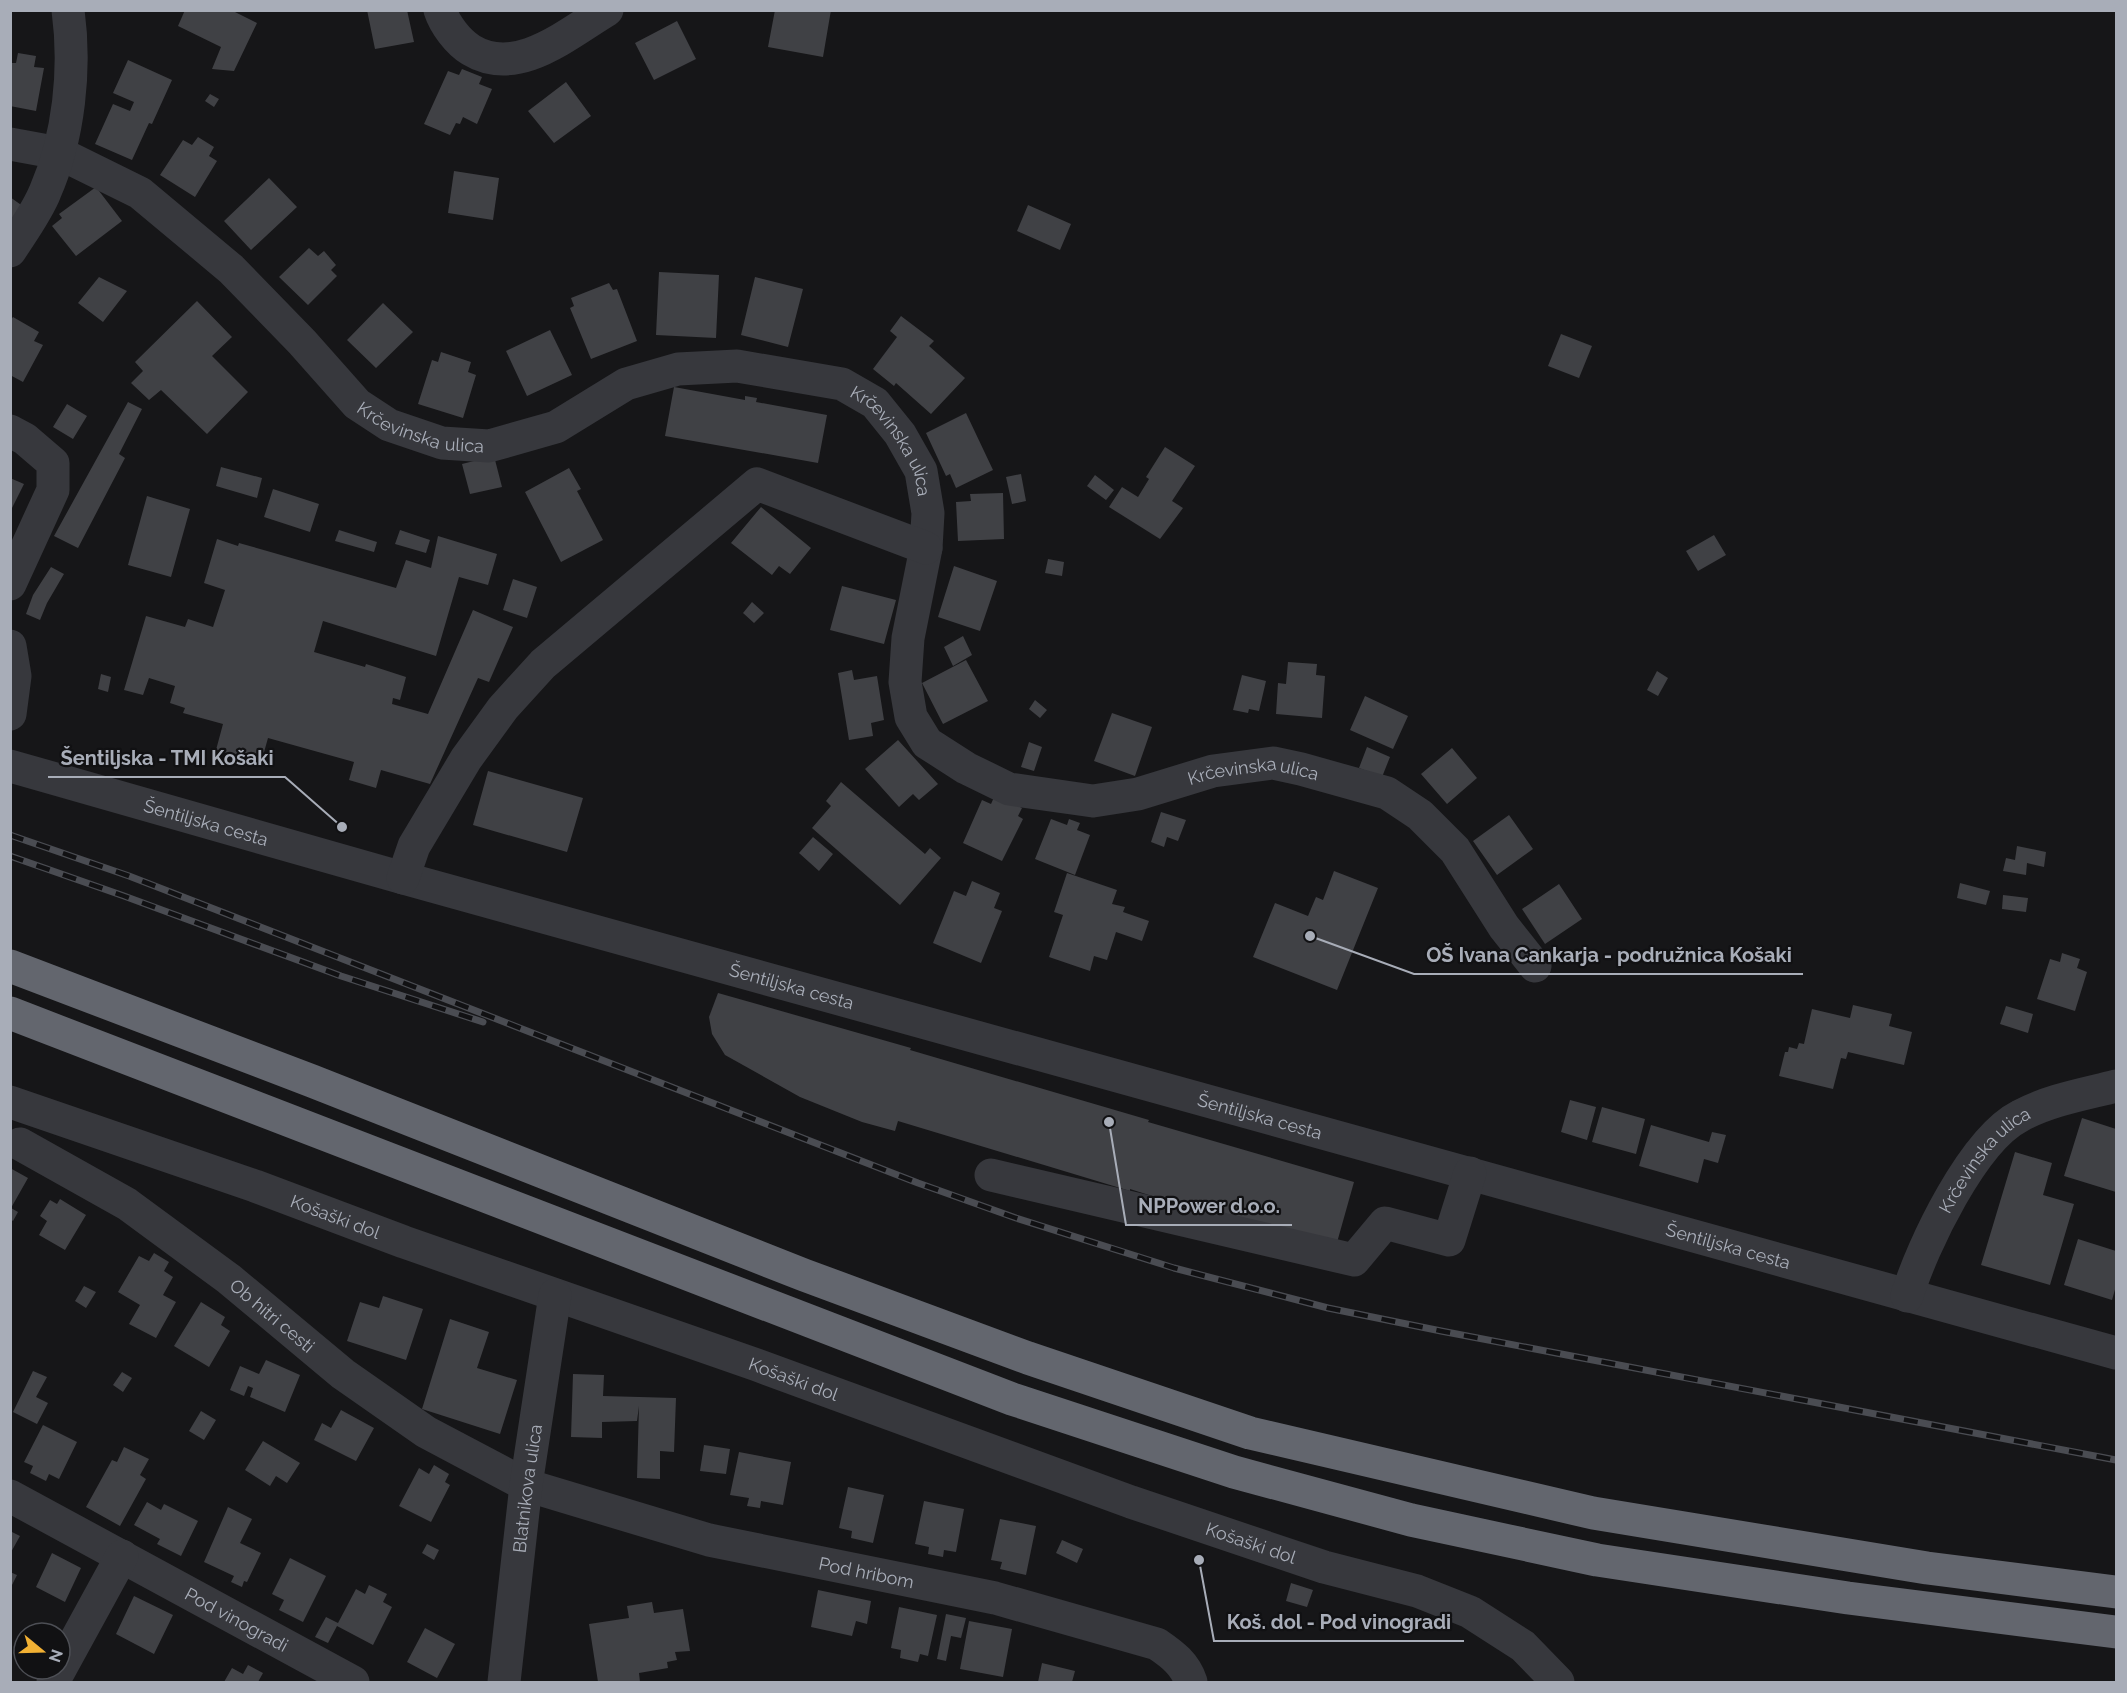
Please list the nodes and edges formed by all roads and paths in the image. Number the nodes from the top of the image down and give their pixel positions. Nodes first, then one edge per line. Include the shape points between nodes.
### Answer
1 (68, 10) edge
2 (440, 10) edge
3 (607, 10) edge
4 (10, 144) edge
5 (59, 153) junction
6 (10, 251) edge
7 (10, 431) edge
8 (926, 548) junction
9 (10, 584) edge
10 (10, 646) edge
11 (11, 714) edge
12 (10, 766) edge
13 (403, 878) junction
14 (10, 966) edge
15 (1535, 966) dead end
16 (10, 1013) edge
17 (2116, 1086) edge
18 (10, 1101) edge
19 (20, 1144) dead end
20 (1470, 1173) junction
21 (992, 1175) dead end
22 (555, 1295) junction
23 (1907, 1296) junction
24 (2116, 1353) edge
25 (526, 1485) junction
26 (10, 1496) edge
27 (122, 1557) junction
28 (2116, 1592) edge
29 (2116, 1632) edge
30 (53, 1683) edge
31 (353, 1683) edge
32 (504, 1683) edge
33 (1191, 1683) edge
34 (1558, 1683) edge

1 - 5 street via 71,83
2 - 3 street via 462,44 481,56 504,61 531,55
4 - 5 street, Krčevinska ulica
5 - 6 street via 45,193
5 - 8 street, Krčevinska ulica via 140,193 231,269 357,404 389,425 442,443 489,446 556,427 626,384 678,369 737,366 842,384 875,403 900,434 921,471 928,513
7 - 9 street via 53,463 53,490
8 - 13 street via 757,484 543,664 502,708 414,846
8 - 15 street, Krčevinska ulica via 908,638 905,682 911,717 927,743 1009,789 1093,801 1138,794 1213,771 1273,764 1387,793 1420,815 1455,850 1504,927
10 - 11 street via 15,676
12 - 13 street, Šentiljska cesta
13 - 20 street, Šentiljska cesta
14 - 28 highway via 804,1275 1028,1358 1250,1433 1593,1513 1927,1568
16 - 29 highway via 1012,1399 1234,1472 1411,1520 1597,1560 1848,1598
17 - 23 street, Krčevinska ulica via 2019,1116 1992,1138 1958,1185 1915,1269
18 - 22 street, Košaški dol
19 - 25 street, Ob hitri cesti via 127,1204 229,1279 343,1374 426,1432
20 - 21 street via 1449,1240 1385,1223 1354,1260
20 - 23 street, Šentiljska cesta
22 - 25 street, Blatnikova ulica
22 - 34 street, Košaški dol via 1131,1502 1324,1568 1417,1591 1470,1612 1523,1646
23 - 24 street, Šentiljska cesta
25 - 32 street, Blatnikova ulica
25 - 33 street, Pod hribom via 709,1540 995,1598 1157,1644 1187,1670
26 - 27 street, Pod vinogradi
27 - 30 street
27 - 31 street, Pod vinogradi

